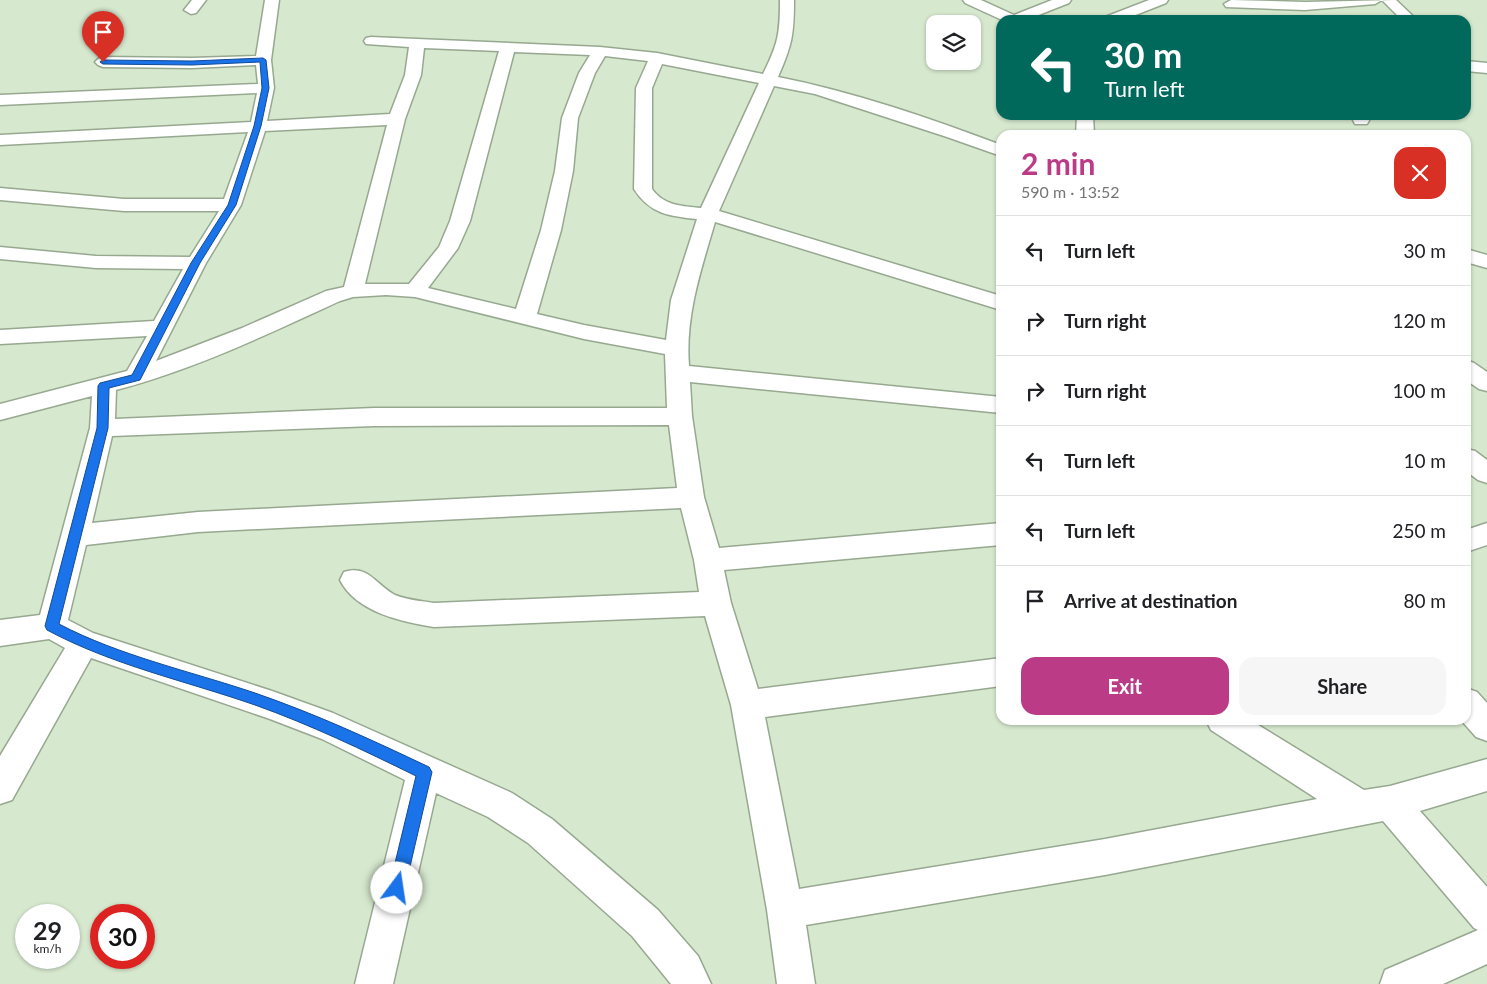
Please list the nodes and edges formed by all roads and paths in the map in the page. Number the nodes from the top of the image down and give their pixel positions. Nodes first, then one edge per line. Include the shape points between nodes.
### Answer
1 (272, 0) edge
2 (787, 0) edge
3 (970, 0) edge
4 (1064, 0) edge
5 (1161, 0) edge
6 (1375, 0) edge
7 (1388, 0) edge
8 (1229, 2) edge
9 (1247, 2) edge
10 (1342, 2) edge
11 (1003, 15) edge
12 (1026, 15) edge
13 (1123, 15) edge
14 (1240, 15) edge
15 (1404, 15) edge
16 (371, 41) dead end
17 (417, 44) junction
18 (508, 47) junction
19 (600, 51) junction
20 (657, 58) junction
21 (263, 60) junction
22 (103, 62) dead end
23 (1471, 66) edge
24 (1487, 68) edge
25 (768, 80) junction
26 (266, 88) junction
27 (0, 100) edge
28 (397, 119) junction
29 (258, 126) junction
30 (0, 140) edge
31 (996, 149) edge
32 (0, 194) edge
33 (232, 205) junction
34 (708, 214) junction
35 (0, 254) edge
36 (1471, 257) edge
37 (1487, 262) edge
38 (196, 263) junction
39 (415, 290) junction
40 (353, 291) junction
41 (996, 301) edge
42 (525, 316) junction
43 (160, 328) junction
44 (0, 337) edge
45 (677, 361) junction
46 (1471, 371) edge
47 (136, 377) junction
48 (1487, 382) edge
49 (104, 386) junction
50 (996, 403) edge
51 (0, 412) edge
52 (680, 416) junction
53 (102, 428) junction
54 (1471, 462) edge
55 (1487, 473) edge
56 (691, 498) junction
57 (996, 534) edge
58 (1487, 534) edge
59 (76, 535) junction
60 (1471, 539) edge
61 (708, 560) junction
62 (354, 580) dead end
63 (716, 604) junction
64 (52, 626) junction
65 (0, 632) edge
66 (84, 643) junction
67 (996, 673) edge
68 (747, 705) junction
69 (1471, 708) edge
70 (1231, 725) edge
71 (1487, 726) edge
72 (424, 772) junction
73 (1487, 775) edge
74 (0, 788) edge
75 (1375, 806) junction
76 (785, 910) junction
77 (1487, 915) edge
78 (1487, 945) edge
79 (374, 984) edge
80 (692, 984) edge
81 (796, 984) edge
82 (1398, 984) edge

1 - 21 street
2 - 25 street via 784,46
3 - 11 street
4 - 12 street
5 - 13 street
6 - 10 street
7 - 15 street
8 - 9 street
8 - 14 street
9 - 10 street via 1306,6
16 - 17 street
17 - 18 street
17 - 28 street via 413,75
18 - 19 street
18 - 39 street via 460,221 448,248
19 - 20 street
19 - 42 street via 587,73 570,118 564,171 551,230
20 - 25 street
20 - 34 street via 644,88 643,189 655,204
21 - 22 street
21 - 26 street
23 - 24 street
25 - 31 street via 842,96
25 - 34 street
26 - 27 street
26 - 29 street
28 - 29 street
28 - 40 street
29 - 30 street
29 - 33 street
32 - 33 street via 124,204
33 - 38 street
34 - 41 street
34 - 45 street via 682,300
35 - 38 street via 61,260
36 - 37 street
38 - 43 street
39 - 40 street
39 - 42 street
40 - 47 street via 333,296
42 - 45 street
43 - 44 street
43 - 47 street
45 - 50 street
45 - 52 street
46 - 48 street
47 - 49 street
49 - 51 street
49 - 53 street
52 - 53 street via 374,417
52 - 56 street
53 - 59 street
54 - 55 street
56 - 59 street via 360,512 198,522
56 - 61 street
57 - 61 street
58 - 60 street
59 - 64 street
61 - 63 street
62 - 63 street via 384,604 434,615
63 - 68 street
64 - 65 street
64 - 66 street
66 - 72 street via 333,728
66 - 74 street
67 - 68 street
68 - 76 street
69 - 71 street
70 - 75 street
72 - 79 street
72 - 80 street via 466,788 540,831 644,923
73 - 75 street
75 - 76 street via 1105,857
75 - 77 street
76 - 81 street
78 - 82 street

